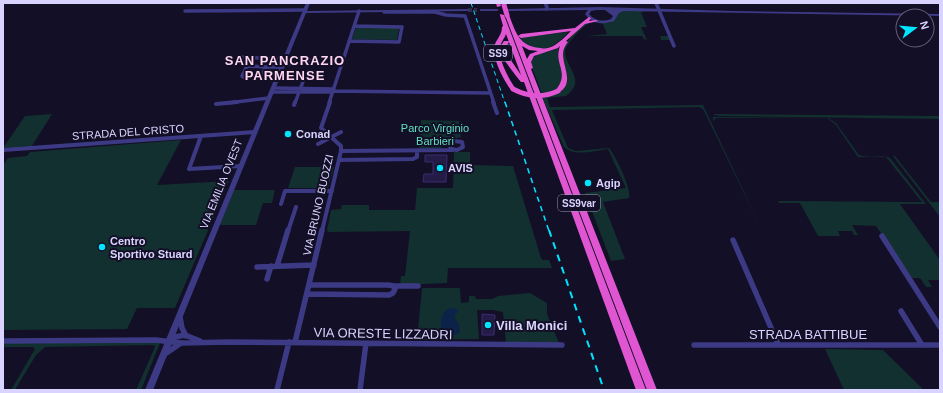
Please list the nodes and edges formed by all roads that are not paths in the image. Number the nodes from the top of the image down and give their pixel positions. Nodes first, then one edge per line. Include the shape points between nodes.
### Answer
1 (308, 3) edge
2 (545, 3) edge
3 (656, 3) edge
4 (546, 9) junction
5 (574, 9) junction
6 (593, 9) junction
7 (606, 9) junction
8 (626, 9) junction
9 (468, 10) tunnel mouth
10 (479, 10) tunnel mouth
11 (503, 10) edge
12 (658, 10) junction
13 (185, 11) dead end
14 (305, 11) junction
15 (359, 11) junction
16 (368, 11) junction
17 (588, 15) junction
18 (614, 15) junction
19 (940, 15) edge
20 (596, 21) junction
21 (354, 26) junction
22 (579, 26) junction
23 (521, 36) dead end
24 (349, 41) junction
25 (506, 42) dead end
26 (674, 46) dead end
27 (546, 50) junction
28 (243, 57) dead end
29 (316, 57) dead end
30 (278, 59) dead end
31 (284, 63) junction
32 (266, 67) junction
33 (263, 76) junction
34 (279, 76) junction
35 (304, 79) dead end
36 (273, 90) junction
37 (300, 90) junction
38 (333, 90) junction
39 (530, 90) junction
40 (490, 93) junction
41 (269, 98) junction
42 (540, 102) junction
43 (216, 104) dead end
44 (294, 105) dead end
45 (497, 113) dead end
46 (255, 132) junction
47 (341, 132) dead end
48 (201, 136) junction
49 (330, 138) junction
50 (318, 144) dead end
51 (451, 148) dead end
52 (3, 150) edge
53 (418, 150) junction
54 (341, 151) junction
55 (363, 151) junction
56 (390, 151) junction
57 (389, 159) junction
58 (339, 160) junction
59 (361, 160) junction
60 (241, 166) junction
61 (332, 191) junction
62 (280, 204) dead end
63 (296, 207) dead end
64 (882, 236) dead end
65 (733, 240) dead end
66 (314, 265) junction
67 (274, 266) junction
68 (257, 267) dead end
69 (267, 279) dead end
70 (309, 285) junction
71 (394, 286) junction
72 (418, 286) dead end
73 (307, 294) junction
74 (901, 311) dead end
75 (181, 313) junction
76 (940, 327) edge
77 (186, 336) junction
78 (170, 340) junction
79 (3, 341) edge
80 (204, 342) junction
81 (292, 342) junction
82 (366, 343) junction
83 (181, 344) junction
84 (778, 344) junction
85 (562, 345) dead end
86 (694, 345) dead end
87 (922, 345) junction
88 (940, 345) edge
89 (163, 357) junction
90 (149, 390) edge
91 (277, 390) edge
92 (360, 390) edge
93 (642, 390) edge
94 (652, 390) edge

1 - 14 street, VIA EMILIA OVEST
2 - 4 street
3 - 12 street
4 - 5 street
4 - 11 street
5 - 6 street
5 - 17 street
6 - 7 street
6 - 17 street
7 - 8 street
7 - 18 street
8 - 12 street
8 - 18 street
9 - 16 street
10 - 11 street
11 - 22 highway, SS9, bridge via 504,34 497,51 507,81 513,89 525,94 547,95 558,91 564,85 566,79 560,48
11 - 27 highway, SS9 via 522,45
11 - 39 highway, SS9var
11 - 42 highway, SS9var
12 - 19 street
12 - 26 street
13 - 14 street
14 - 15 street
14 - 31 street, VIA EMILIA OVEST
15 - 16 street
15 - 21 street, VIA BRUNO BUOZZI
16 - 40 street via 435,12 465,16
17 - 20 street
17 - 22 highway, SS9
18 - 20 street via 608,22
20 - 22 highway, SS9
21 - 24 street, VIA BRUNO BUOZZI
21 - 24 street via 402,27 399,42
22 - 23 highway, SS9 via 567,31
22 - 27 highway, SS9 via 556,47
24 - 38 street, VIA BRUNO BUOZZI
25 - 39 highway, SS9 via 504,54
27 - 42 highway, SS9 via 533,54 528,62
28 - 30 street
29 - 31 street via 306,63
31 - 32 street
31 - 34 street, VIA EMILIA OVEST
32 - 33 street
32 - 33 street via 247,66 242,76
33 - 34 street
34 - 36 street, VIA EMILIA OVEST
35 - 37 street
36 - 37 street
36 - 41 street, VIA EMILIA OVEST
37 - 38 street
37 - 44 street
38 - 40 street
38 - 49 street, VIA BRUNO BUOZZI via 321,128
39 - 93 highway, SS9var
40 - 45 street
41 - 43 street
41 - 46 street, VIA EMILIA OVEST
42 - 94 highway, SS9var
46 - 48 street, STRADA DEL CRISTO
46 - 60 street, VIA EMILIA OVEST
47 - 49 street
48 - 52 street, STRADA DEL CRISTO
48 - 60 street via 189,169
49 - 50 street
49 - 54 street, VIA BRUNO BUOZZI via 340,146
51 - 53 street
53 - 56 street
53 - 57 street via 414,160
54 - 55 street
54 - 58 street, VIA BRUNO BUOZZI
55 - 56 street
55 - 59 street
56 - 57 street
57 - 59 street
58 - 59 street
58 - 61 street, VIA BRUNO BUOZZI
60 - 75 street, VIA EMILIA OVEST
61 - 62 street via 285,191
61 - 66 street, VIA BRUNO BUOZZI
63 - 67 street
64 - 76 street
65 - 84 street
66 - 67 street
66 - 70 street, VIA BRUNO BUOZZI
67 - 68 street
67 - 69 street
70 - 71 street
70 - 73 street, VIA BRUNO BUOZZI
71 - 72 street
71 - 73 street via 394,291 389,295
73 - 81 street, VIA BRUNO BUOZZI
74 - 87 street
75 - 77 street
75 - 78 street, VIA EMILIA OVEST
77 - 78 street, VIA ORESTE LIZZADRI
77 - 80 street, VIA ORESTE LIZZADRI
78 - 79 street
78 - 83 street, VIA ORESTE LIZZADRI
78 - 89 street, VIA EMILIA OVEST
80 - 81 street, VIA ORESTE LIZZADRI
80 - 83 street, VIA ORESTE LIZZADRI
81 - 82 street, VIA ORESTE LIZZADRI
81 - 91 street, VIA BRUNO BUOZZI
82 - 85 street, VIA ORESTE LIZZADRI
82 - 92 street
83 - 89 street
84 - 86 street, STRADA BATTIBUE
84 - 87 street, STRADA BATTIBUE
87 - 88 street, STRADA BATTIBUE
89 - 90 street, VIA EMILIA OVEST

